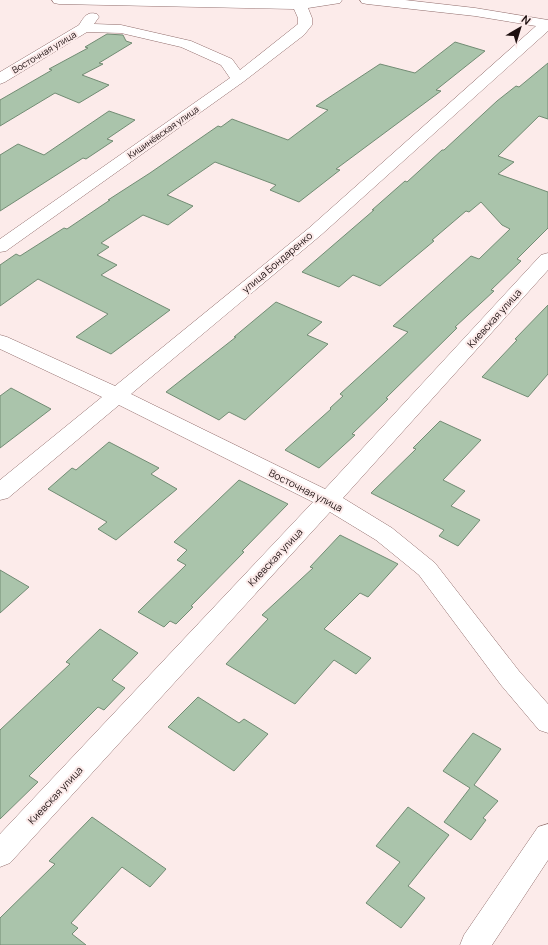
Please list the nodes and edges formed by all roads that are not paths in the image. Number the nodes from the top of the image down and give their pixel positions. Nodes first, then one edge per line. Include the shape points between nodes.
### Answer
1 (59, 0) edge
2 (335, 0) edge
3 (367, 0) edge
4 (94, 2) junction
5 (300, 5) junction
6 (548, 24) edge
7 (84, 28) junction
8 (0, 78) edge
9 (238, 79) junction
10 (0, 246) edge
11 (548, 259) edge
12 (0, 341) edge
13 (116, 395) junction
14 (0, 492) edge
15 (328, 500) junction
16 (548, 722) edge
17 (548, 836) edge
18 (0, 854) edge
19 (475, 945) edge

1 - 4 street
2 - 5 street
3 - 6 street via 475,12
4 - 5 street
4 - 7 street, Восточная улица via 93,14
5 - 9 street, Кишинёвская улица via 305,25
6 - 13 street, улица Бондаренко via 358,194
7 - 8 street, Восточная улица
7 - 9 street via 121,29 186,44 227,62
9 - 10 street, Кишинёвская улица
11 - 15 street, Киевская улица
12 - 13 street, Восточная улица
13 - 14 street, улица Бондаренко
13 - 15 street, Восточная улица
15 - 16 street, Восточная улица via 384,534 427,569 510,678
15 - 18 street, Киевская улица
17 - 19 street

